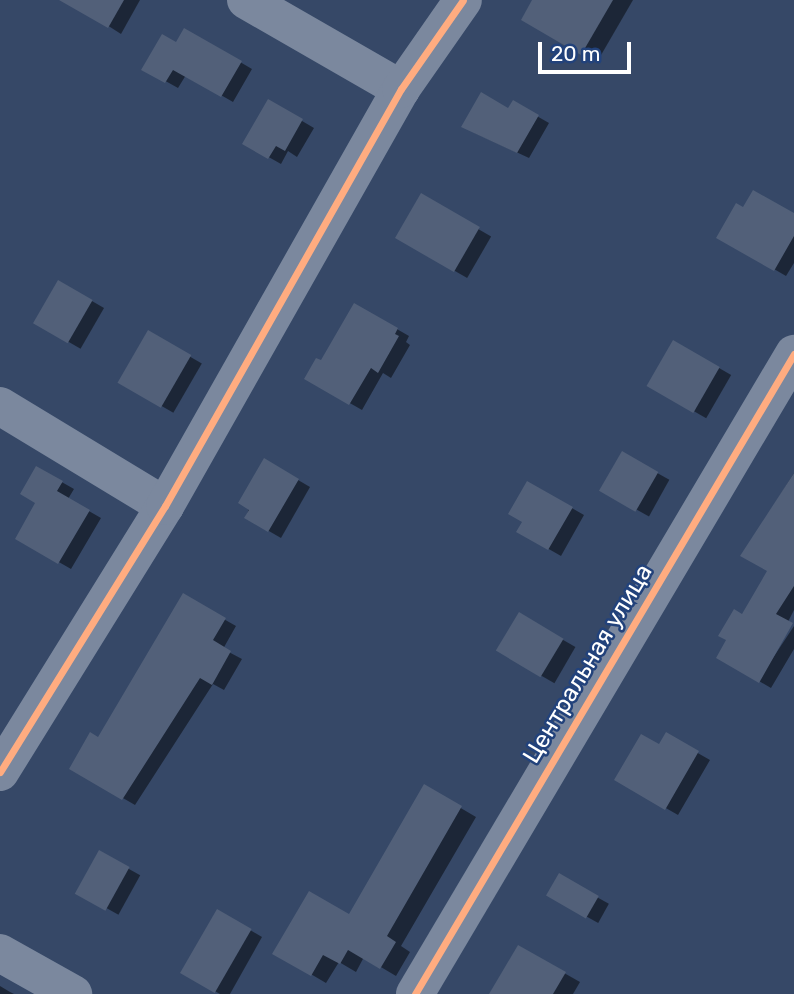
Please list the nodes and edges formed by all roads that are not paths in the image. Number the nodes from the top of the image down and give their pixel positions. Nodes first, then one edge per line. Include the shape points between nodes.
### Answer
1 (246, 0) edge
2 (463, 0) edge
3 (401, 89) junction
4 (794, 354) edge
5 (0, 406) edge
6 (165, 506) junction
7 (0, 772) edge
8 (0, 953) edge
9 (73, 994) edge
10 (415, 994) edge

1 - 3 street
2 - 3 street
3 - 6 street
4 - 10 street, Центральная улица
5 - 6 street
6 - 7 street
8 - 9 street

